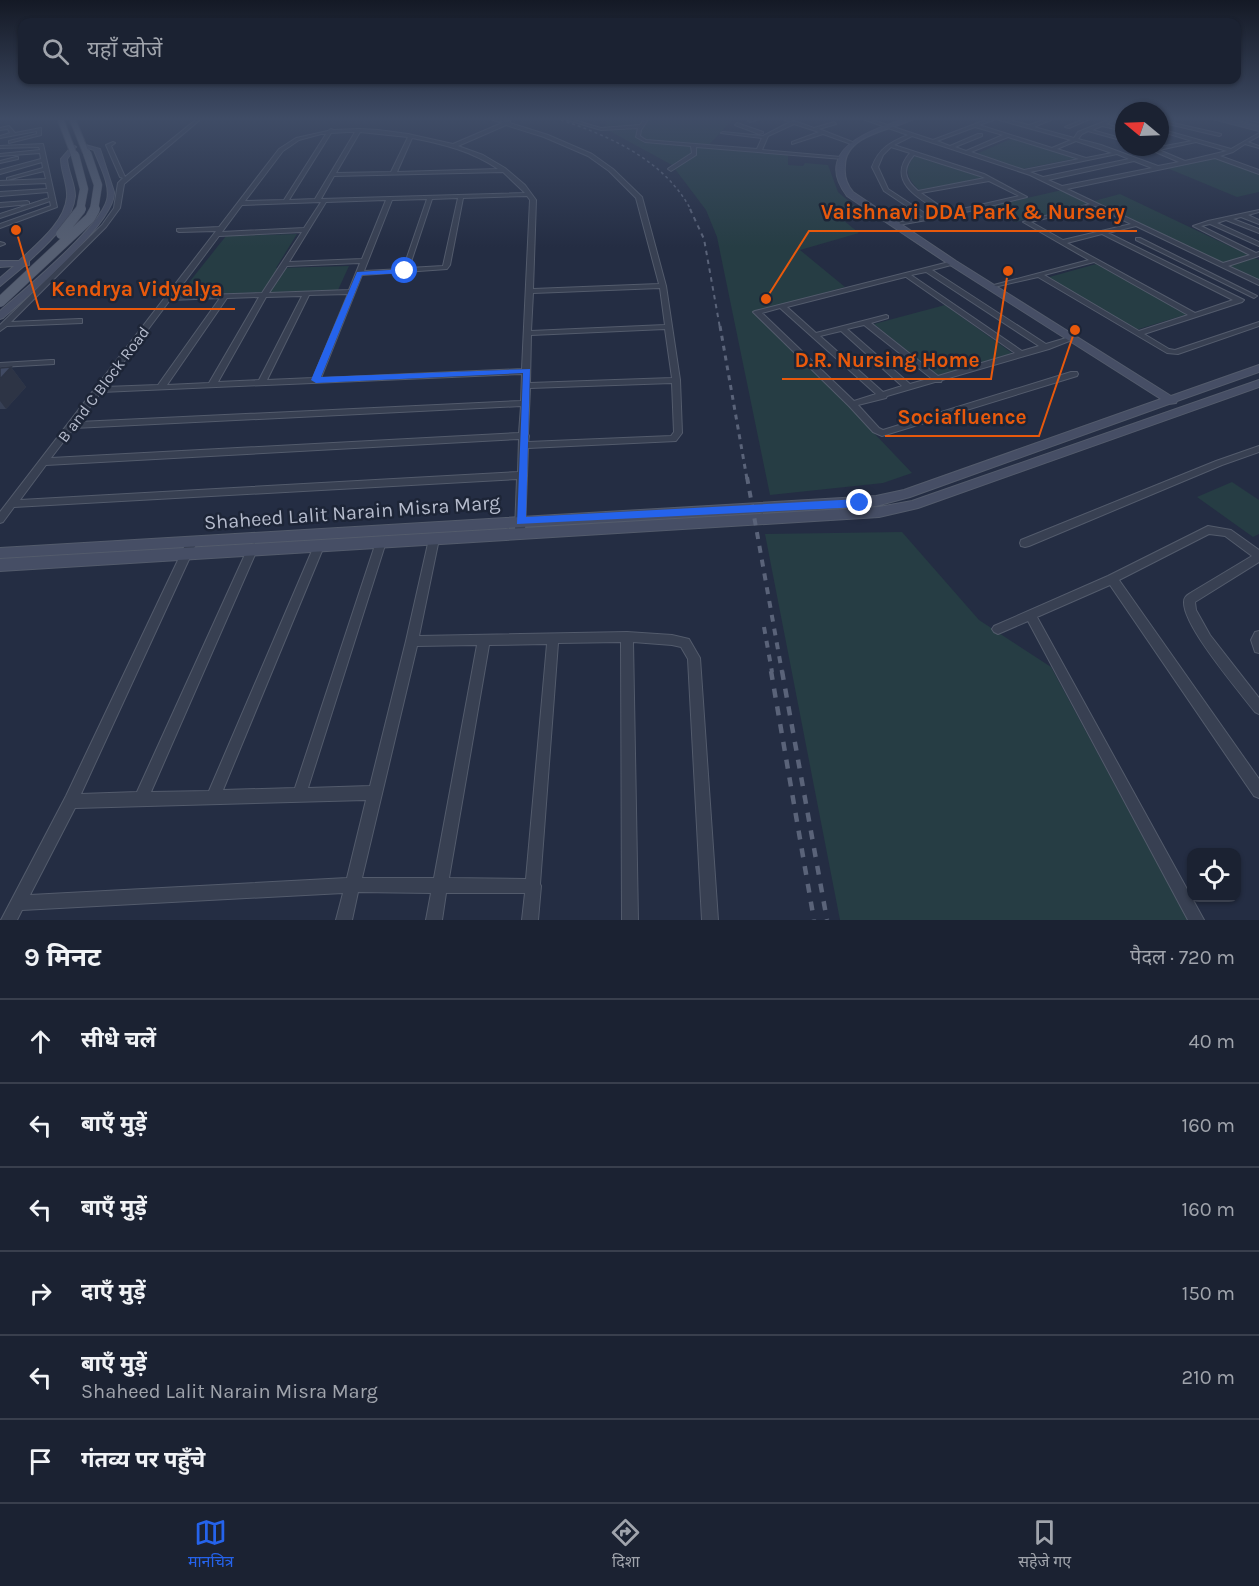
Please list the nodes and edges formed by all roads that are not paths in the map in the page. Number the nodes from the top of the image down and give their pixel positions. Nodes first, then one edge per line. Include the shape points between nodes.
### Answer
1 (43, 160) edge
2 (40, 161) edge
3 (64, 161) edge
4 (77, 161) edge
5 (92, 161) edge
6 (97, 161) edge
7 (116, 161) edge
8 (145, 161) edge
9 (274, 161) edge
10 (311, 161) edge
11 (340, 161) edge
12 (399, 161) edge
13 (489, 161) edge
14 (598, 161) edge
15 (683, 161) edge
16 (841, 161) edge
17 (878, 161) edge
18 (906, 161) edge
19 (937, 161) edge
20 (993, 161) edge
21 (1074, 161) edge
22 (1125, 161) edge
23 (1139, 161) edge
24 (1190, 161) edge
25 (1229, 161) edge
26 (1184, 162) joint
27 (973, 166) dead end
28 (1158, 168) junction
29 (44, 169) junction
30 (671, 169) dead end
31 (503, 170) junction
32 (965, 170) junction
33 (1024, 171) junction
34 (0, 172) edge
35 (1259, 172) edge
36 (393, 174) junction
37 (332, 175) junction
38 (107, 177) junction
39 (125, 177) junction
40 (990, 178) junction
41 (1043, 179) junction
42 (47, 181) junction
43 (0, 183) edge
44 (1062, 188) junction
45 (49, 190) junction
46 (915, 193) junction
47 (0, 194) edge
48 (529, 194) junction
49 (461, 196) junction
50 (430, 197) junction
51 (390, 198) junction
52 (51, 199) junction
53 (321, 201) junction
54 (42, 202) junction
55 (285, 202) junction
56 (241, 203) junction
57 (1097, 204) junction
58 (0, 205) edge
59 (1244, 205) dead end
60 (1258, 211) edge
61 (109, 214) junction
62 (949, 214) junction
63 (1242, 215) junction
64 (0, 216) edge
65 (928, 218) junction
66 (1226, 219) junction
67 (1210, 222) junction
68 (1259, 222) edge
69 (1137, 224) junction
70 (895, 225) junction
71 (0, 226) edge
72 (93, 227) junction
73 (179, 230) dead end
74 (306, 230) junction
75 (220, 231) junction
76 (1259, 231) edge
77 (52, 232) junction
78 (1102, 232) junction
79 (1138, 239) dead end
80 (1062, 242) junction
81 (1259, 244) edge
82 (1257, 254) edge
83 (1095, 260) junction
84 (364, 261) junction
85 (953, 263) junction
86 (0, 264) edge
87 (285, 264) junction
88 (55, 265) junction
89 (1223, 265) junction
90 (19, 266) junction
91 (0, 269) edge
92 (928, 270) junction
93 (405, 271) junction
94 (359, 273) junction
95 (1039, 275) junction
96 (908, 276) junction
97 (0, 283) edge
98 (1259, 283) edge
99 (663, 286) junction
100 (992, 287) junction
101 (0, 290) edge
102 (530, 291) junction
103 (351, 292) junction
104 (306, 294) junction
105 (264, 295) junction
106 (1257, 295) edge
107 (225, 296) junction
108 (169, 298) junction
109 (1240, 301) junction
110 (4, 305) edge
111 (782, 306) junction
112 (22, 308) junction
113 (1195, 316) junction
114 (886, 317) dead end
115 (80, 321) dead end
116 (865, 322) junction
117 (2, 323) edge
118 (1259, 324) edge
119 (669, 327) junction
120 (842, 328) junction
121 (529, 333) junction
122 (1138, 334) junction
123 (815, 335) junction
124 (1073, 338) junction
125 (1046, 347) junction
126 (1022, 354) junction
127 (51, 362) dead end
128 (0, 365) edge
129 (1259, 368) edge
130 (527, 371) junction
131 (1074, 374) dead end
132 (316, 380) junction
133 (676, 380) junction
134 (938, 380) junction
135 (262, 382) junction
136 (1259, 383) edge
137 (212, 385) junction
138 (526, 386) junction
139 (162, 387) junction
140 (909, 388) junction
141 (99, 390) junction
142 (883, 396) junction
143 (1169, 399) junction
144 (526, 403) junction
145 (852, 404) junction
146 (1186, 410) junction
147 (72, 425) junction
148 (524, 440) junction
149 (1259, 449) edge
150 (43, 462) junction
151 (522, 475) junction
152 (12, 504) junction
153 (0, 519) edge
154 (520, 528) junction
155 (434, 539) junction
156 (381, 542) junction
157 (1025, 543) dead end
158 (319, 546) junction
159 (189, 548) junction
160 (252, 550) junction
161 (0, 553) edge
162 (1259, 556) edge
163 (0, 565) edge
164 (1112, 579) junction
165 (1030, 615) junction
166 (998, 628) dead end
167 (1259, 636) edge
168 (627, 637) junction
169 (553, 639) junction
170 (484, 640) junction
171 (412, 641) junction
172 (1259, 648) edge
173 (1259, 708) edge
174 (1259, 791) edge
175 (375, 794) junction
176 (299, 796) junction
177 (213, 798) junction
178 (141, 800) junction
179 (71, 801) junction
180 (353, 885) junction
181 (441, 885) junction
182 (534, 886) junction
183 (19, 903) junction
184 (9, 920) edge
185 (344, 920) edge
186 (434, 920) edge
187 (530, 920) edge
188 (630, 920) edge
189 (710, 920) edge
190 (1196, 920) edge

1 - 29 street
2 - 34 street
3 - 77 street via 70,205
4 - 101 main road, bridge via 86,194 82,210
5 - 110 main road, bridge via 100,190 90,218
6 - 38 street
7 - 39 street
8 - 39 street
9 - 56 street, B and C Block Road
10 - 55 street
11 - 37 street
12 - 36 street
13 - 31 street, B and C Block Road
14 - 99 street via 639,197
15 - 30 street
16 - 70 street via 847,190
17 - 65 street via 875,167 883,187
18 - 46 street via 902,172
19 - 32 street
20 - 33 street
21 - 33 street
22 - 41 street
23 - 28 street
24 - 26 street
25 - 35 street
26 - 28 street
27 - 32 street
28 - 44 street
29 - 42 street
29 - 43 street
31 - 36 street
31 - 48 street, B and C Block Road
32 - 40 street
33 - 41 street
36 - 37 street
37 - 53 street
38 - 39 street
38 - 61 street
39 - 61 street via 117,205
40 - 46 street
40 - 62 street via 1024,197
41 - 44 street
42 - 43 street
42 - 45 street
44 - 57 street
45 - 47 street
45 - 52 street
46 - 62 street
48 - 49 street
48 - 102 street via 534,208
49 - 50 street
49 - 93 street via 447,265 441,270
50 - 51 street
50 - 93 street
51 - 53 street
51 - 84 street
52 - 54 street
52 - 71 street via 53,208
53 - 55 street
53 - 74 street
54 - 58 street
54 - 64 street
55 - 56 street
56 - 75 street, B and C Block Road
57 - 69 street
57 - 80 street via 1026,222
59 - 60 street
60 - 63 street
61 - 72 street
61 - 112 street via 102,229
62 - 65 street
63 - 66 street
63 - 68 street
65 - 70 street
66 - 67 street
66 - 76 street
67 - 81 street
67 - 82 street via 1196,226
69 - 78 street
69 - 89 street
70 - 85 street
72 - 77 street via 70,235
72 - 88 street
73 - 75 street
74 - 75 street
74 - 87 street
75 - 108 street, B and C Block Road
77 - 90 street
78 - 80 street
78 - 109 street
79 - 106 street
80 - 83 street
82 - 89 street
83 - 95 street
83 - 113 street
84 - 87 street
84 - 94 street
85 - 92 street
85 - 100 street
86 - 90 street
87 - 105 street
88 - 90 street
88 - 110 street
89 - 98 street
90 - 91 street
90 - 97 street
92 - 96 street
92 - 125 street
93 - 94 street
94 - 103 street
95 - 100 street
95 - 122 street
96 - 111 street
96 - 126 street
99 - 102 street
99 - 119 street
100 - 124 street
102 - 121 street
103 - 104 street
103 - 132 street
104 - 105 street
104 - 135 street
105 - 107 street
105 - 137 street
106 - 109 street
107 - 108 street
107 - 139 street
108 - 141 street, B and C Block Road
109 - 113 street
110 - 112 street
110 - 117 street
111 - 123 street
111 - 145 street via 757,312
112 - 117 street
113 - 122 street
114 - 116 street
115 - 117 street
116 - 120 street
116 - 134 street
118 - 122 street via 1175,352 1163,350
119 - 121 street
119 - 133 street
120 - 123 street
120 - 140 street
121 - 130 street
123 - 142 street
124 - 125 street
124 - 143 street
125 - 126 street
126 - 134 street
127 - 128 street
129 - 143 street, Shaheed Lalit Narain Misra Marg
130 - 132 street
130 - 138 street
131 - 145 street via 886,433 876,430
132 - 135 street
133 - 138 street
133 - 148 street via 678,433 673,439
134 - 140 street
135 - 137 street
136 - 146 street, Shaheed Lalit Narain Misra Marg
137 - 139 street
138 - 144 street
139 - 141 street
140 - 142 street
141 - 147 street, B and C Block Road
142 - 145 street
143 - 146 street
143 - 154 street, Shaheed Lalit Narain Misra Marg via 887,500
144 - 147 street
144 - 148 street
146 - 154 street, Shaheed Lalit Narain Misra Marg via 893,510
147 - 150 street, B and C Block Road
148 - 150 street
148 - 151 street
149 - 157 street
150 - 152 street, B and C Block Road
151 - 152 street
151 - 154 street
152 - 153 street, B and C Block Road
154 - 155 street, Shaheed Lalit Narain Misra Marg
154 - 159 street, Shaheed Lalit Narain Misra Marg
155 - 156 street, Shaheed Lalit Narain Misra Marg
155 - 171 street
156 - 158 street, Shaheed Lalit Narain Misra Marg
156 - 176 street
158 - 160 street, Shaheed Lalit Narain Misra Marg
158 - 177 street
159 - 160 street, Shaheed Lalit Narain Misra Marg
159 - 161 street, Shaheed Lalit Narain Misra Marg
159 - 163 street, Shaheed Lalit Narain Misra Marg
159 - 179 street
160 - 178 street
162 - 164 street via 1227,533 1208,530
162 - 173 street via 1189,600 1188,607
164 - 165 street
164 - 174 street
165 - 166 street
165 - 190 street
167 - 172 street
168 - 169 street
168 - 188 street
168 - 189 street via 680,641 690,648 694,658
169 - 170 street
169 - 182 street
170 - 171 street
170 - 181 street
171 - 175 street
175 - 176 street
175 - 180 street
176 - 177 street
177 - 178 street
178 - 179 street
179 - 183 street
180 - 181 street
180 - 183 street
180 - 185 street
181 - 182 street
181 - 186 street
182 - 187 street
183 - 184 street

